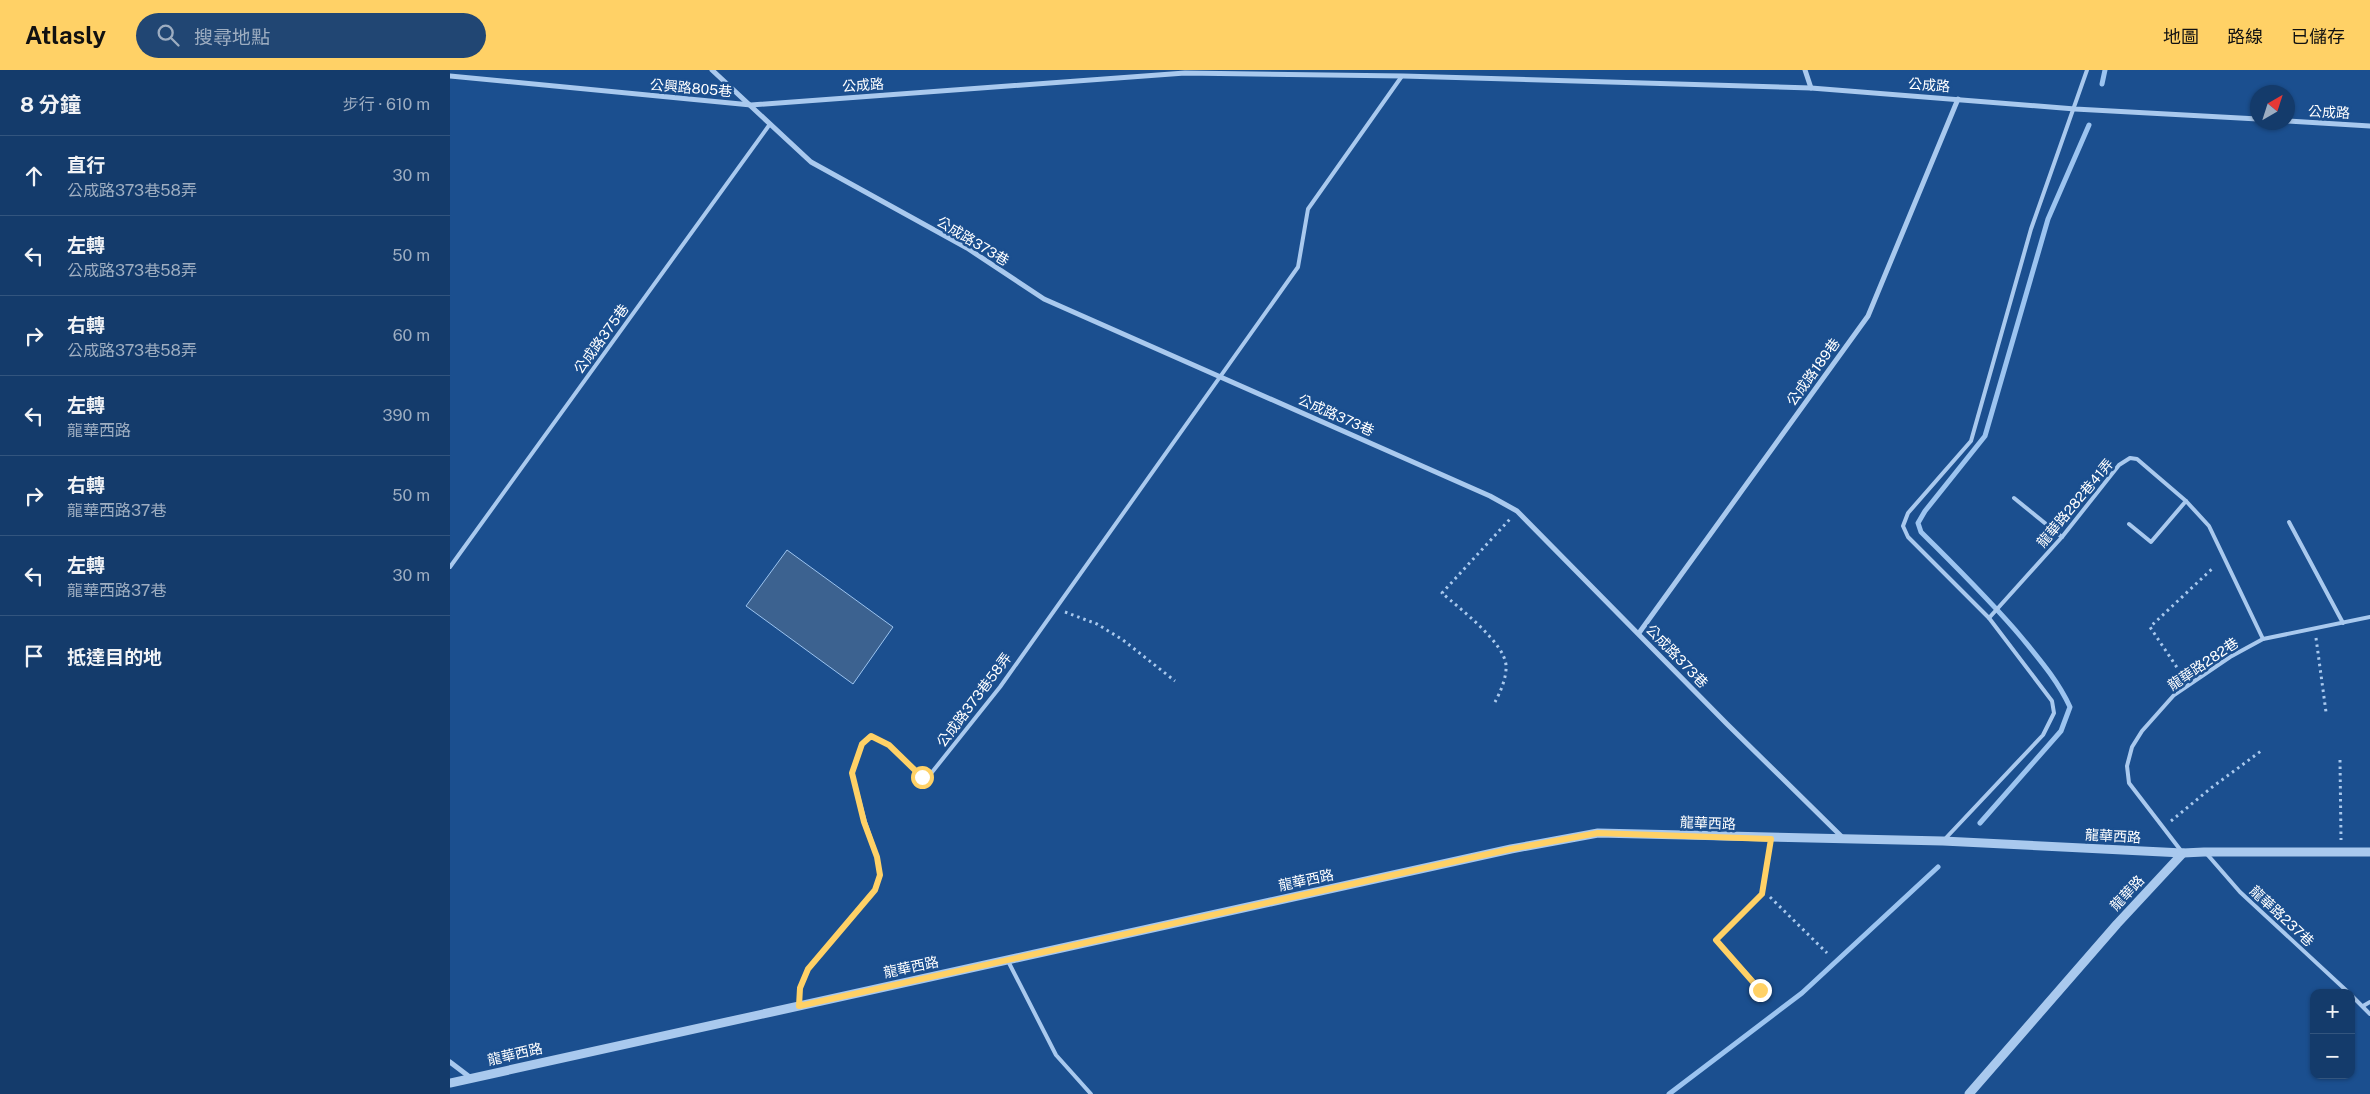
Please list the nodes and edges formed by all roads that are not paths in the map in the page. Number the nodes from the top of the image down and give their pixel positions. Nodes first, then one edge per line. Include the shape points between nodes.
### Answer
1 (712, 70) edge
2 (1805, 70) edge
3 (2087, 70) edge
4 (1184, 71) edge
5 (450, 76) edge
6 (1402, 76) junction
7 (1811, 88) junction
8 (1958, 98) junction
9 (751, 105) junction
10 (2075, 109) junction
11 (2250, 119) edge
12 (2295, 121) edge
13 (770, 124) junction
14 (2370, 126) edge
15 (1220, 375) junction
16 (2014, 498) dead end
17 (2186, 501) junction
18 (2289, 522) dead end
19 (2129, 524) dead end
20 (2062, 537) junction
21 (450, 567) edge
22 (2370, 617) edge
23 (1989, 618) junction
24 (2343, 623) junction
25 (1639, 633) junction
26 (2263, 639) junction
27 (1771, 839) junction
28 (1844, 839) junction
29 (1943, 841) junction
30 (2204, 852) junction
31 (2370, 852) edge
32 (2183, 854) junction
33 (1008, 960) junction
34 (2345, 989) edge
35 (1760, 990) dead end
36 (2355, 999) edge
37 (2370, 1002) edge
38 (799, 1006) junction
39 (2363, 1006) junction
40 (2370, 1014) edge
41 (450, 1062) edge
42 (472, 1078) junction
43 (450, 1083) edge
44 (1091, 1094) edge
45 (1969, 1094) edge

1 - 9 street
2 - 7 street
3 - 10 lane
4 - 6 street, 公成路
4 - 9 street, 公成路
5 - 9 street, 公興路805巷
6 - 7 street, 公成路
6 - 15 lane, 公成路373巷58弄 via 1308,209 1298,267
7 - 8 street, 公成路
8 - 10 street, 公成路
8 - 25 street, 公成路189巷 via 1868,316
9 - 13 street, 公成路373巷
10 - 11 street, 公成路
10 - 23 lane via 2031,229 1971,441 1908,513 1903,526 1908,537
12 - 14 street, 公成路
13 - 15 street, 公成路373巷 via 811,162 967,248 1044,299
13 - 21 lane, 公成路375巷
15 - 25 street, 公成路373巷 via 1517,511
15 - 38 lane, 公成路373巷58弄 via 1000,687 929,776 922,777 880,740 871,736 862,744 852,773 880,875 875,890 808,969 800,988
16 - 20 lane
17 - 19 lane via 2151,542
17 - 20 lane, 龍華路282巷41弄 via 2137,459 2130,458 2119,465
17 - 26 lane, 龍華路282巷41弄 via 2209,526
18 - 24 lane
20 - 23 lane, 龍華路282巷41弄
22 - 24 lane, 龍華路282巷
23 - 29 lane via 2052,701 2054,713 2043,735
24 - 26 lane, 龍華路282巷
25 - 28 street, 公成路373巷
26 - 32 lane, 龍華路282巷 via 2230,656 2174,695 2132,747 2127,766 2129,783
27 - 28 street, 龍華西路
27 - 33 street, 龍華西路 via 1598,833 1511,849
27 - 35 lane via 1762,894 1716,940
28 - 29 street, 龍華西路
29 - 32 street, 龍華西路
30 - 31 street
30 - 32 street
30 - 34 lane, 龍華路237巷 via 2240,892
32 - 45 street, 龍華路 via 2117,924
33 - 38 street, 龍華西路
33 - 44 lane via 1056,1055
36 - 39 lane, 龍華路237巷
37 - 39 lane
38 - 42 street, 龍華西路
39 - 40 lane, 龍華路237巷
41 - 42 street
42 - 43 street, 龍華西路

